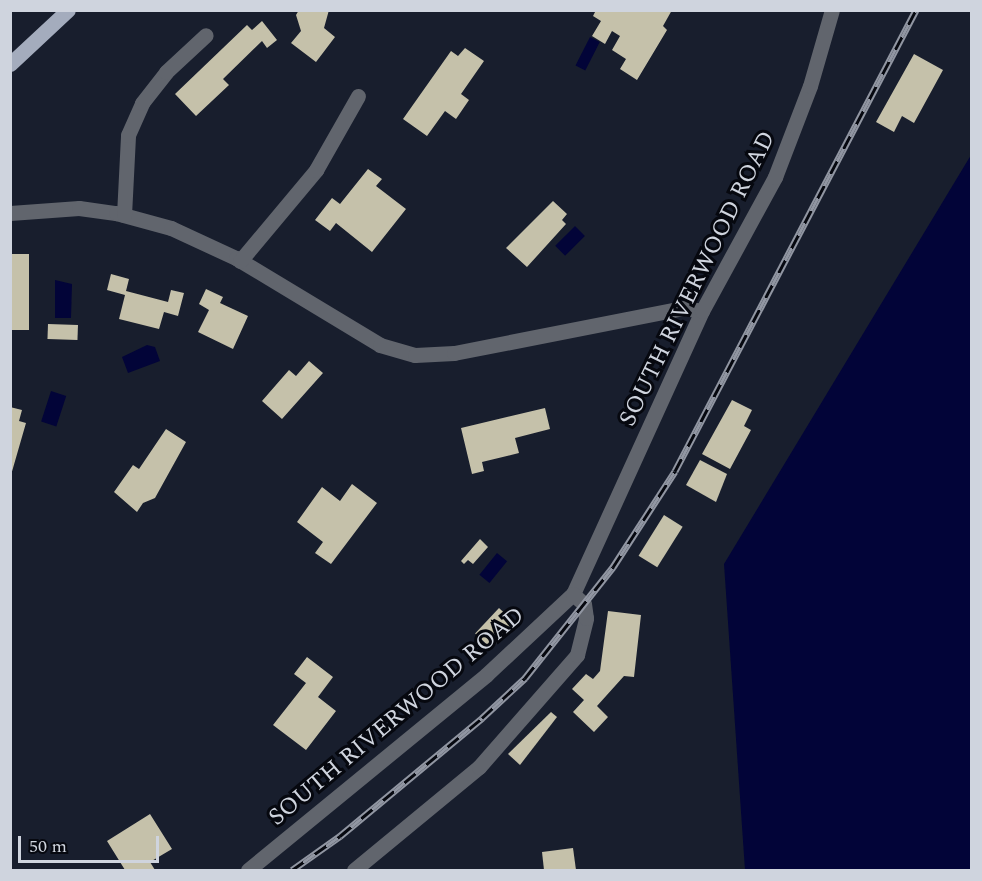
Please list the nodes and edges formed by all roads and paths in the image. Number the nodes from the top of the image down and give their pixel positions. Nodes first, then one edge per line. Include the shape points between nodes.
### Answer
1 (68, 10) edge
2 (832, 10) edge
3 (206, 35) dead end
4 (10, 64) edge
5 (358, 96) dead end
6 (10, 213) edge
7 (124, 215) junction
8 (240, 261) junction
9 (702, 311) junction
10 (573, 594) junction
11 (248, 870) edge
12 (354, 870) edge

1 - 4 main road
2 - 9 street, SOUTH RIVERWOOD ROAD via 792,138
3 - 7 street via 166,72 142,103 128,135
5 - 8 street via 316,170
6 - 7 street via 79,208
7 - 8 street via 171,228
8 - 9 street via 380,345 415,355 454,353 684,308
9 - 10 street, SOUTH RIVERWOOD ROAD
10 - 11 street, SOUTH RIVERWOOD ROAD via 486,675
10 - 12 street via 584,604 586,618 577,655 478,767

